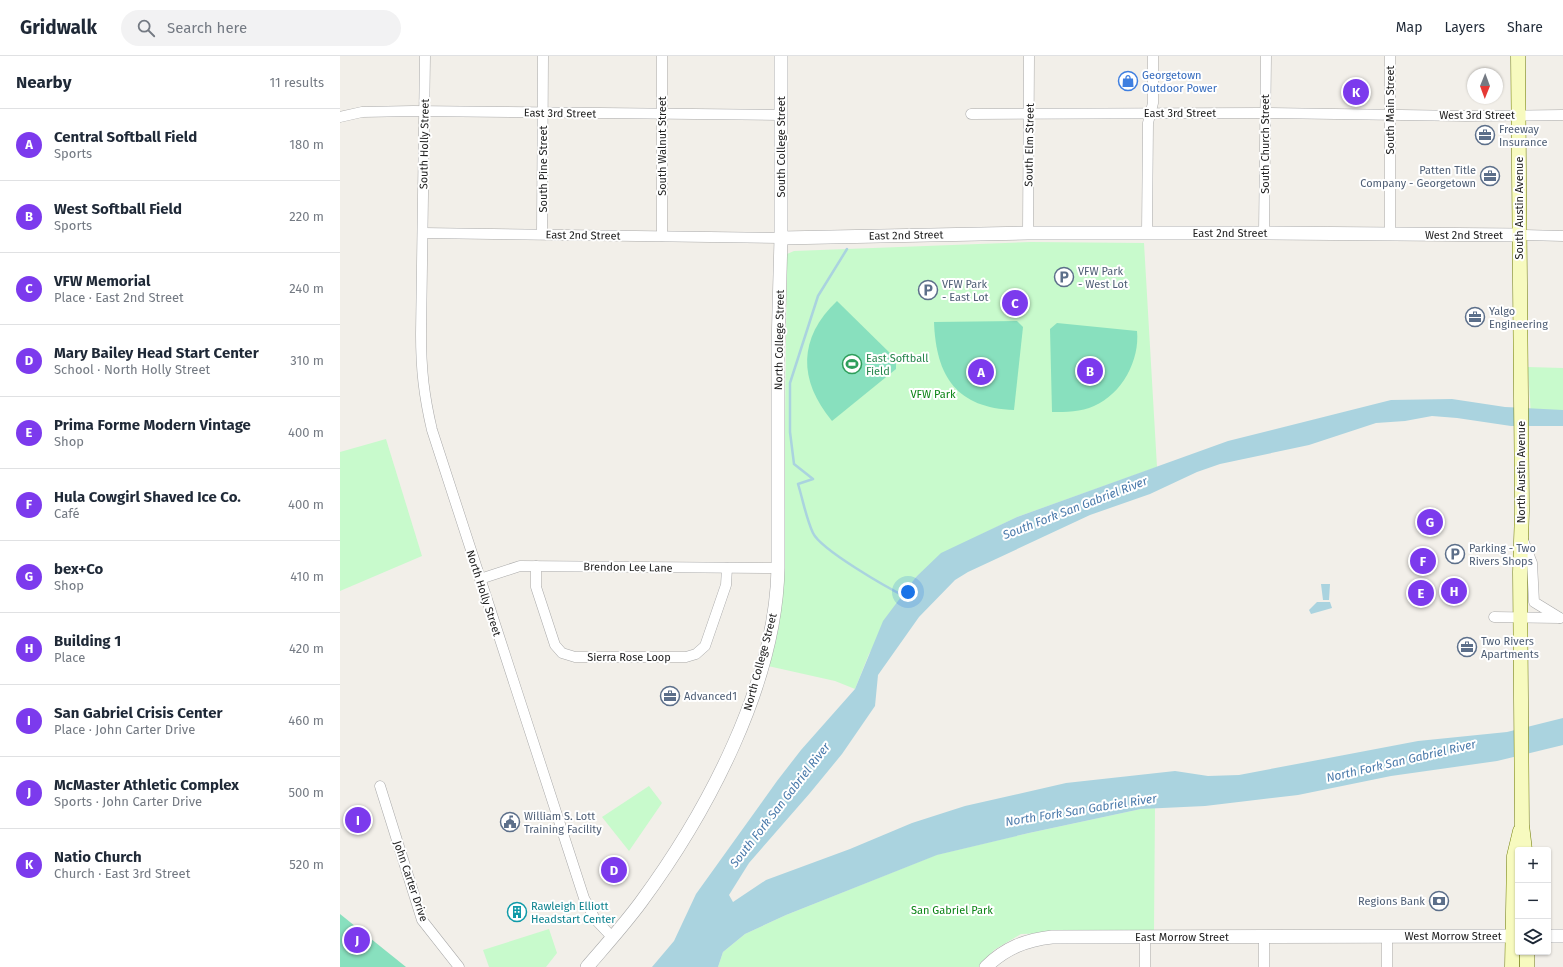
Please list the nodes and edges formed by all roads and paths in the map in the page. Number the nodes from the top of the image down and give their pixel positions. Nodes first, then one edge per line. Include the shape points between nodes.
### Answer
1 (425, 56) edge
2 (543, 56) edge
3 (662, 56) edge
4 (781, 56) edge
5 (1029, 56) edge
6 (1153, 56) edge
7 (1266, 56) edge
8 (1390, 56) edge
9 (1518, 56) edge
10 (425, 111) junction
11 (543, 112) junction
12 (1030, 113) junction
13 (1151, 113) junction
14 (1265, 113) junction
15 (662, 114) junction
16 (971, 114) dead end
17 (1390, 114) junction
18 (781, 115) junction
19 (1519, 115) junction
20 (1563, 115) edge
21 (340, 117) edge
22 (423, 233) junction
23 (1028, 233) junction
24 (1148, 233) junction
25 (1264, 233) junction
26 (542, 234) junction
27 (1390, 235) junction
28 (1519, 235) junction
29 (662, 236) junction
30 (1563, 236) edge
31 (781, 238) junction
32 (1521, 360) joint
33 (1521, 534) junction
34 (536, 566) junction
35 (727, 568) junction
36 (778, 568) junction
37 (480, 579) junction
38 (1494, 617) dead end
39 (1521, 618) junction
40 (1561, 618) edge
41 (380, 786) dead end
42 (1522, 825) junction
43 (1525, 847) edge
44 (1144, 936) junction
45 (1515, 936) edge
46 (1551, 936) edge
47 (1563, 936) edge
48 (612, 937) junction
49 (1264, 937) junction
50 (1387, 937) junction
51 (1527, 955) edge
52 (459, 967) edge
53 (587, 967) edge
54 (986, 967) edge
55 (1145, 967) edge
56 (1264, 967) edge
57 (1387, 967) edge
58 (1512, 967) edge
59 (1527, 967) edge

1 - 10 street, South Holly Street
2 - 11 street, South Pine Street
3 - 15 street, South Walnut Street
4 - 18 street, South College Street
5 - 12 street, South Elm Street
6 - 13 street
7 - 14 street, South Church Street
8 - 17 street, South Main Street
9 - 19 main road, South Austin Avenue
10 - 11 street, East 3rd Street
10 - 21 street, East 3rd Street via 362,112
10 - 22 street, South Holly Street
11 - 15 street, East 3rd Street
11 - 26 street, South Pine Street
12 - 13 street, East 3rd Street
12 - 16 street, East 3rd Street
12 - 23 street, South Elm Street
13 - 14 street, East 3rd Street
13 - 24 street via 1148,123
14 - 17 street, East 3rd Street
14 - 25 street, South Church Street
15 - 18 street, East 3rd Street
15 - 29 street, South Walnut Street
17 - 19 street, West 3rd Street
17 - 27 street, South Main Street
18 - 31 street, South College Street
19 - 20 street, West 3rd Street
19 - 28 main road, South Austin Avenue
22 - 26 street, East 2nd Street
22 - 37 street, North Holly Street via 421,371 424,393 432,430
23 - 24 street, East 2nd Street
23 - 31 street, East 2nd Street
24 - 25 street, East 2nd Street
25 - 27 street, East 2nd Street
26 - 29 street, East 2nd Street
27 - 28 street, West 2nd Street
28 - 30 street, West 2nd Street
28 - 32 main road, South Austin Avenue
29 - 31 street, East 2nd Street
31 - 36 street, North College Street via 778,347
32 - 33 main road, North Austin Avenue
33 - 39 main road, North Austin Avenue
33 - 40 street via 1532,563 1534,602
34 - 35 street, Brendon Lee Lane
34 - 35 street, Sierra Rose Loop via 536,587 555,645 562,653 575,657 686,657 696,654 705,646 726,585
34 - 37 street, Brendon Lee Lane via 520,566
35 - 36 street, Brendon Lee Lane
36 - 48 street, North College Street via 778,589 772,627 742,725 717,778 670,860 641,902
37 - 48 street, North Holly Street via 584,898 595,920
38 - 39 street
39 - 40 street
39 - 42 main road, North Austin Avenue
41 - 52 street, John Carter Drive via 422,920
42 - 43 main road, North Austin Avenue
42 - 45 main road, North Austin Avenue via 1514,856
44 - 49 street, East Morrow Street
44 - 54 street, East Morrow Street via 1038,938 1005,951
44 - 55 street
45 - 50 street, West Morrow Street
45 - 58 main road, North Austin Avenue
46 - 47 street
48 - 53 street, North College Street
49 - 50 street, East Morrow Street
49 - 56 street
50 - 57 street
51 - 59 main road

